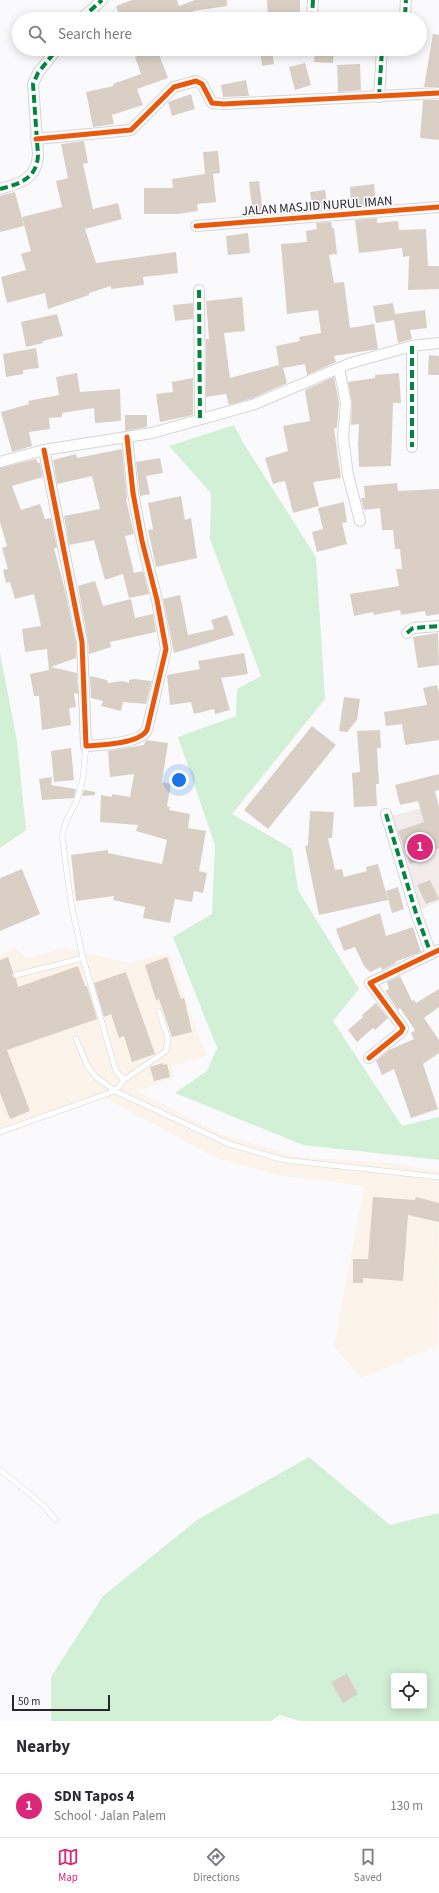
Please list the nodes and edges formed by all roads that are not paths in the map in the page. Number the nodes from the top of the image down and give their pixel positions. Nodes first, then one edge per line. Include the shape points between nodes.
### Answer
1 (102, 0) edge
2 (313, 0) edge
3 (406, 0) edge
4 (89, 12) edge
5 (312, 12) edge
6 (405, 12) edge
7 (51, 56) edge
8 (382, 56) edge
9 (439, 93) edge
10 (379, 97) junction
11 (36, 139) junction
12 (0, 188) edge
13 (439, 207) edge
14 (196, 226) dead end
15 (199, 290) dead end
16 (439, 343) edge
17 (412, 346) junction
18 (339, 368) junction
19 (200, 419) junction
20 (127, 437) junction
21 (412, 447) dead end
22 (44, 450) junction
23 (0, 462) edge
24 (360, 521) dead end
25 (439, 626) edge
26 (407, 633) dead end
27 (86, 746) junction
28 (386, 814) dead end
29 (435, 952) edge
30 (83, 958) junction
31 (16, 975) dead end
32 (159, 1011) dead end
33 (76, 1039) dead end
34 (369, 1058) dead end
35 (124, 1080) junction
36 (115, 1090) junction
37 (0, 1132) edge
38 (437, 1177) edge
39 (0, 1470) edge
40 (56, 1520) dead end

1 - 4 street
2 - 5 street
3 - 6 street
7 - 11 street via 33,84
8 - 10 street
9 - 10 street
10 - 11 street via 212,103 202,84 196,81 174,87 131,130
11 - 12 street via 38,161 33,172 18,185
13 - 14 street, JALAN MASJID NURUL IMAN
15 - 19 street
16 - 17 street
17 - 18 street
17 - 21 street
18 - 19 street via 255,404
18 - 24 street via 346,403 343,438 348,475
19 - 20 street via 152,433
20 - 22 street
20 - 27 street via 136,507 166,649 149,726 145,733 118,743
22 - 23 street
22 - 27 street via 82,642
25 - 26 street via 413,628
27 - 30 lane via 83,778 62,836 71,902
28 - 29 street via 416,913
29 - 34 street via 370,983 403,1028
30 - 31 lane
30 - 35 lane via 116,1071
32 - 35 lane via 168,1039 166,1051
33 - 36 lane via 88,1067 96,1077
35 - 36 lane
36 - 37 lane
36 - 38 lane via 229,1144 284,1160
39 - 40 lane via 42,1504

